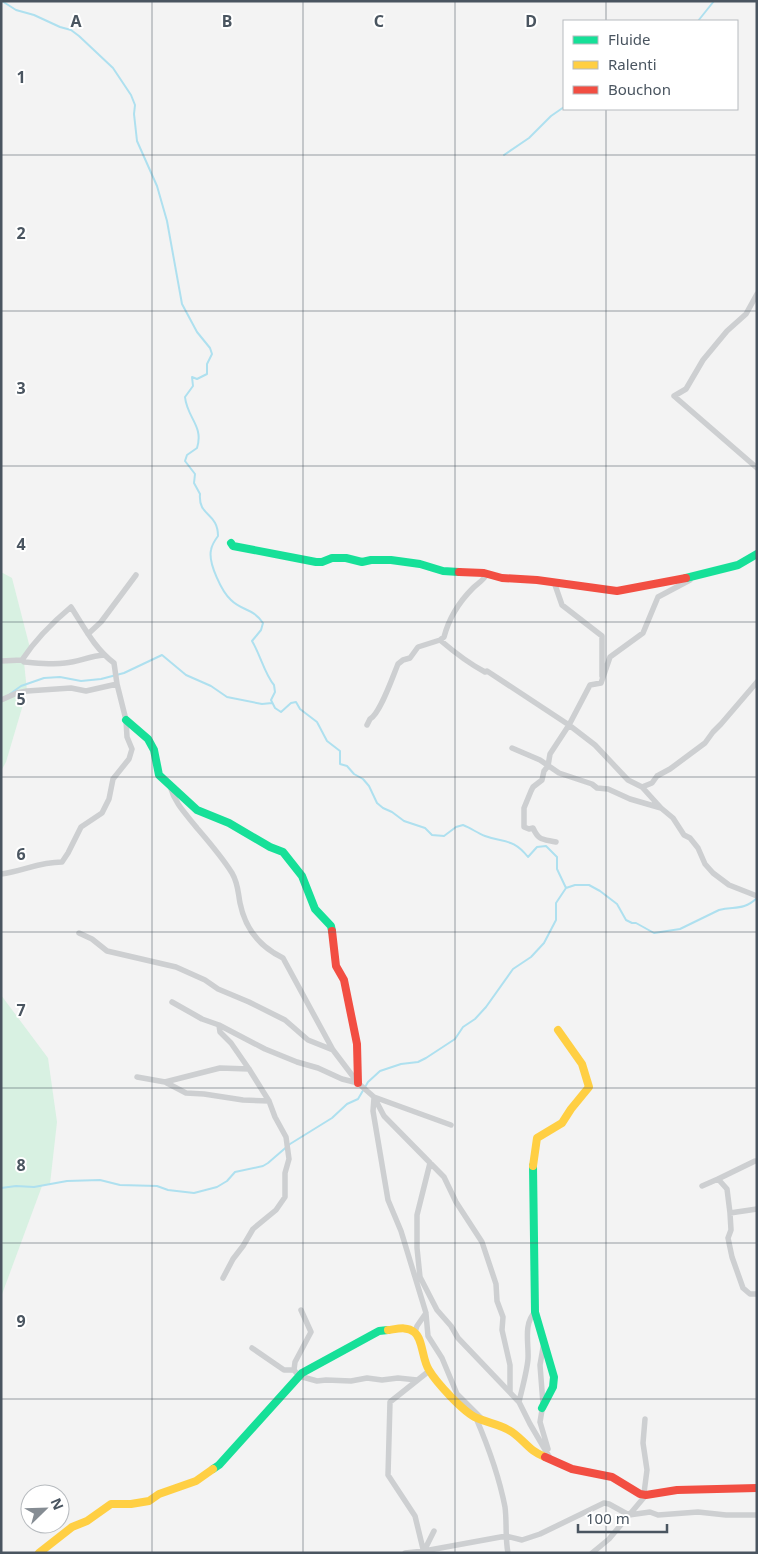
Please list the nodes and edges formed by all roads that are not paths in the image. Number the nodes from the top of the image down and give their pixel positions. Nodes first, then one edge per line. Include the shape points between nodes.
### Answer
1 (757, 294) edge
2 (757, 468) edge
3 (231, 543) dead end
4 (757, 554) edge
5 (487, 574) junction
6 (136, 575) dead end
7 (694, 577) junction
8 (554, 582) junction
9 (88, 634) junction
10 (440, 640) junction
11 (104, 656) junction
12 (22, 660) junction
13 (1, 661) edge
14 (757, 682) edge
15 (602, 683) junction
16 (117, 684) junction
17 (1, 700) edge
18 (126, 720) junction
19 (367, 724) dead end
20 (569, 725) junction
21 (512, 748) dead end
22 (548, 766) junction
23 (170, 784) junction
24 (642, 787) junction
25 (661, 808) junction
26 (556, 842) dead end
27 (1, 874) edge
28 (757, 896) edge
29 (79, 933) dead end
30 (172, 1002) dead end
31 (218, 1024) junction
32 (558, 1030) dead end
33 (333, 1050) junction
34 (249, 1069) junction
35 (137, 1077) dead end
36 (165, 1082) junction
37 (358, 1083) junction
38 (374, 1097) junction
39 (269, 1101) junction
40 (451, 1125) dead end
41 (755, 1161) dead end
42 (430, 1163) junction
43 (718, 1179) junction
44 (702, 1186) dead end
45 (757, 1209) edge
46 (730, 1213) junction
47 (223, 1278) dead end
48 (757, 1294) edge
49 (301, 1310) dead end
50 (535, 1312) junction
51 (426, 1313) junction
52 (415, 1332) junction
53 (544, 1342) junction
54 (252, 1348) dead end
55 (429, 1371) junction
56 (296, 1373) junction
57 (418, 1380) junction
58 (510, 1391) junction
59 (519, 1402) junction
60 (542, 1408) junction
61 (479, 1419) junction
62 (644, 1419) dead end
63 (550, 1458) junction
64 (757, 1488) edge
65 (646, 1495) junction
66 (629, 1515) junction
67 (757, 1515) edge
68 (434, 1531) dead end
69 (506, 1536) junction
70 (424, 1552) edge
71 (39, 1553) edge
72 (405, 1553) edge
73 (508, 1553) edge
74 (592, 1553) edge

1 - 2 street via 746,314 703,360 686,389 674,396
3 - 5 street via 316,562 332,558 362,562 390,560 443,571
4 - 7 street via 738,565
5 - 8 street
5 - 10 street via 454,609
6 - 9 street via 102,622
7 - 8 street via 617,591
7 - 15 street via 658,597 643,633 610,657
8 - 15 street via 562,605 602,636
9 - 11 street
9 - 12 street via 71,607
10 - 19 street via 418,647 410,658 398,664 377,713
10 - 20 street via 465,660
11 - 12 street via 64,663
11 - 16 street via 114,663
12 - 13 street
14 - 24 street via 705,743
15 - 20 street via 590,685
16 - 17 street via 86,691 71,688 27,691
16 - 18 street
18 - 23 street via 148,739 154,750 159,775
18 - 27 street via 132,749 113,780 102,813 81,827 62,862 47,862
20 - 22 street via 550,754
20 - 24 street via 628,780
21 - 22 street
22 - 25 street via 597,788
22 - 26 street via 540,782 533,787 524,808 524,827 533,828 540,839
23 - 33 street via 173,797 184,815 232,874 239,888 240,904 258,941 283,958
23 - 37 street via 197,810 283,852 302,876 315,909 331,926 336,966 344,980 358,1044
24 - 25 street
25 - 28 street via 698,848 713,873 729,885
29 - 33 street via 107,950 176,968 205,980 284,1020 308,1040
30 - 31 street
31 - 34 street via 220,1032
31 - 37 street via 265,1049
32 - 50 street via 582,1064 590,1084 566,1113 562,1123 537,1138 533,1170
33 - 37 street
34 - 36 street via 220,1068
34 - 39 street
35 - 36 street
36 - 39 street via 186,1093
37 - 38 street
38 - 40 street
38 - 42 street via 384,1116
38 - 51 street via 373,1111 388,1200
39 - 47 street via 286,1137 289,1159 285,1173 285,1197 276,1210 253,1229
41 - 43 street
42 - 58 street via 444,1177 451,1194 482,1242 503,1317
42 - 58 street via 418,1215 416,1248 420,1276 437,1310 458,1338
43 - 44 street
43 - 46 street via 727,1189
45 - 46 street
46 - 48 street via 728,1238 732,1257 744,1288 750,1294
49 - 56 street via 311,1332 294,1364
50 - 53 street
50 - 59 street via 527,1336 528,1360
51 - 52 street
51 - 61 street via 428,1336 442,1358 455,1390
52 - 55 street
52 - 56 street via 406,1328 379,1331 302,1373
53 - 60 street via 540,1364
53 - 60 street via 554,1378 553,1388
54 - 56 street via 284,1370
55 - 57 street
55 - 61 street via 464,1410
56 - 57 street via 317,1381 367,1378
56 - 71 street via 267,1413 219,1466 196,1481 159,1494 150,1501 111,1504 72,1527
57 - 70 street via 390,1402 388,1475 415,1516
58 - 59 street
59 - 63 street
60 - 63 street via 540,1422
61 - 63 street via 512,1432 533,1452
61 - 69 street via 505,1507
62 - 65 street
63 - 65 street via 572,1469 612,1477
64 - 65 street via 677,1490
65 - 66 street
66 - 67 street via 698,1512
66 - 69 street via 604,1503 540,1534 522,1540
66 - 74 street
68 - 70 street
69 - 70 street
69 - 73 street
70 - 72 street

